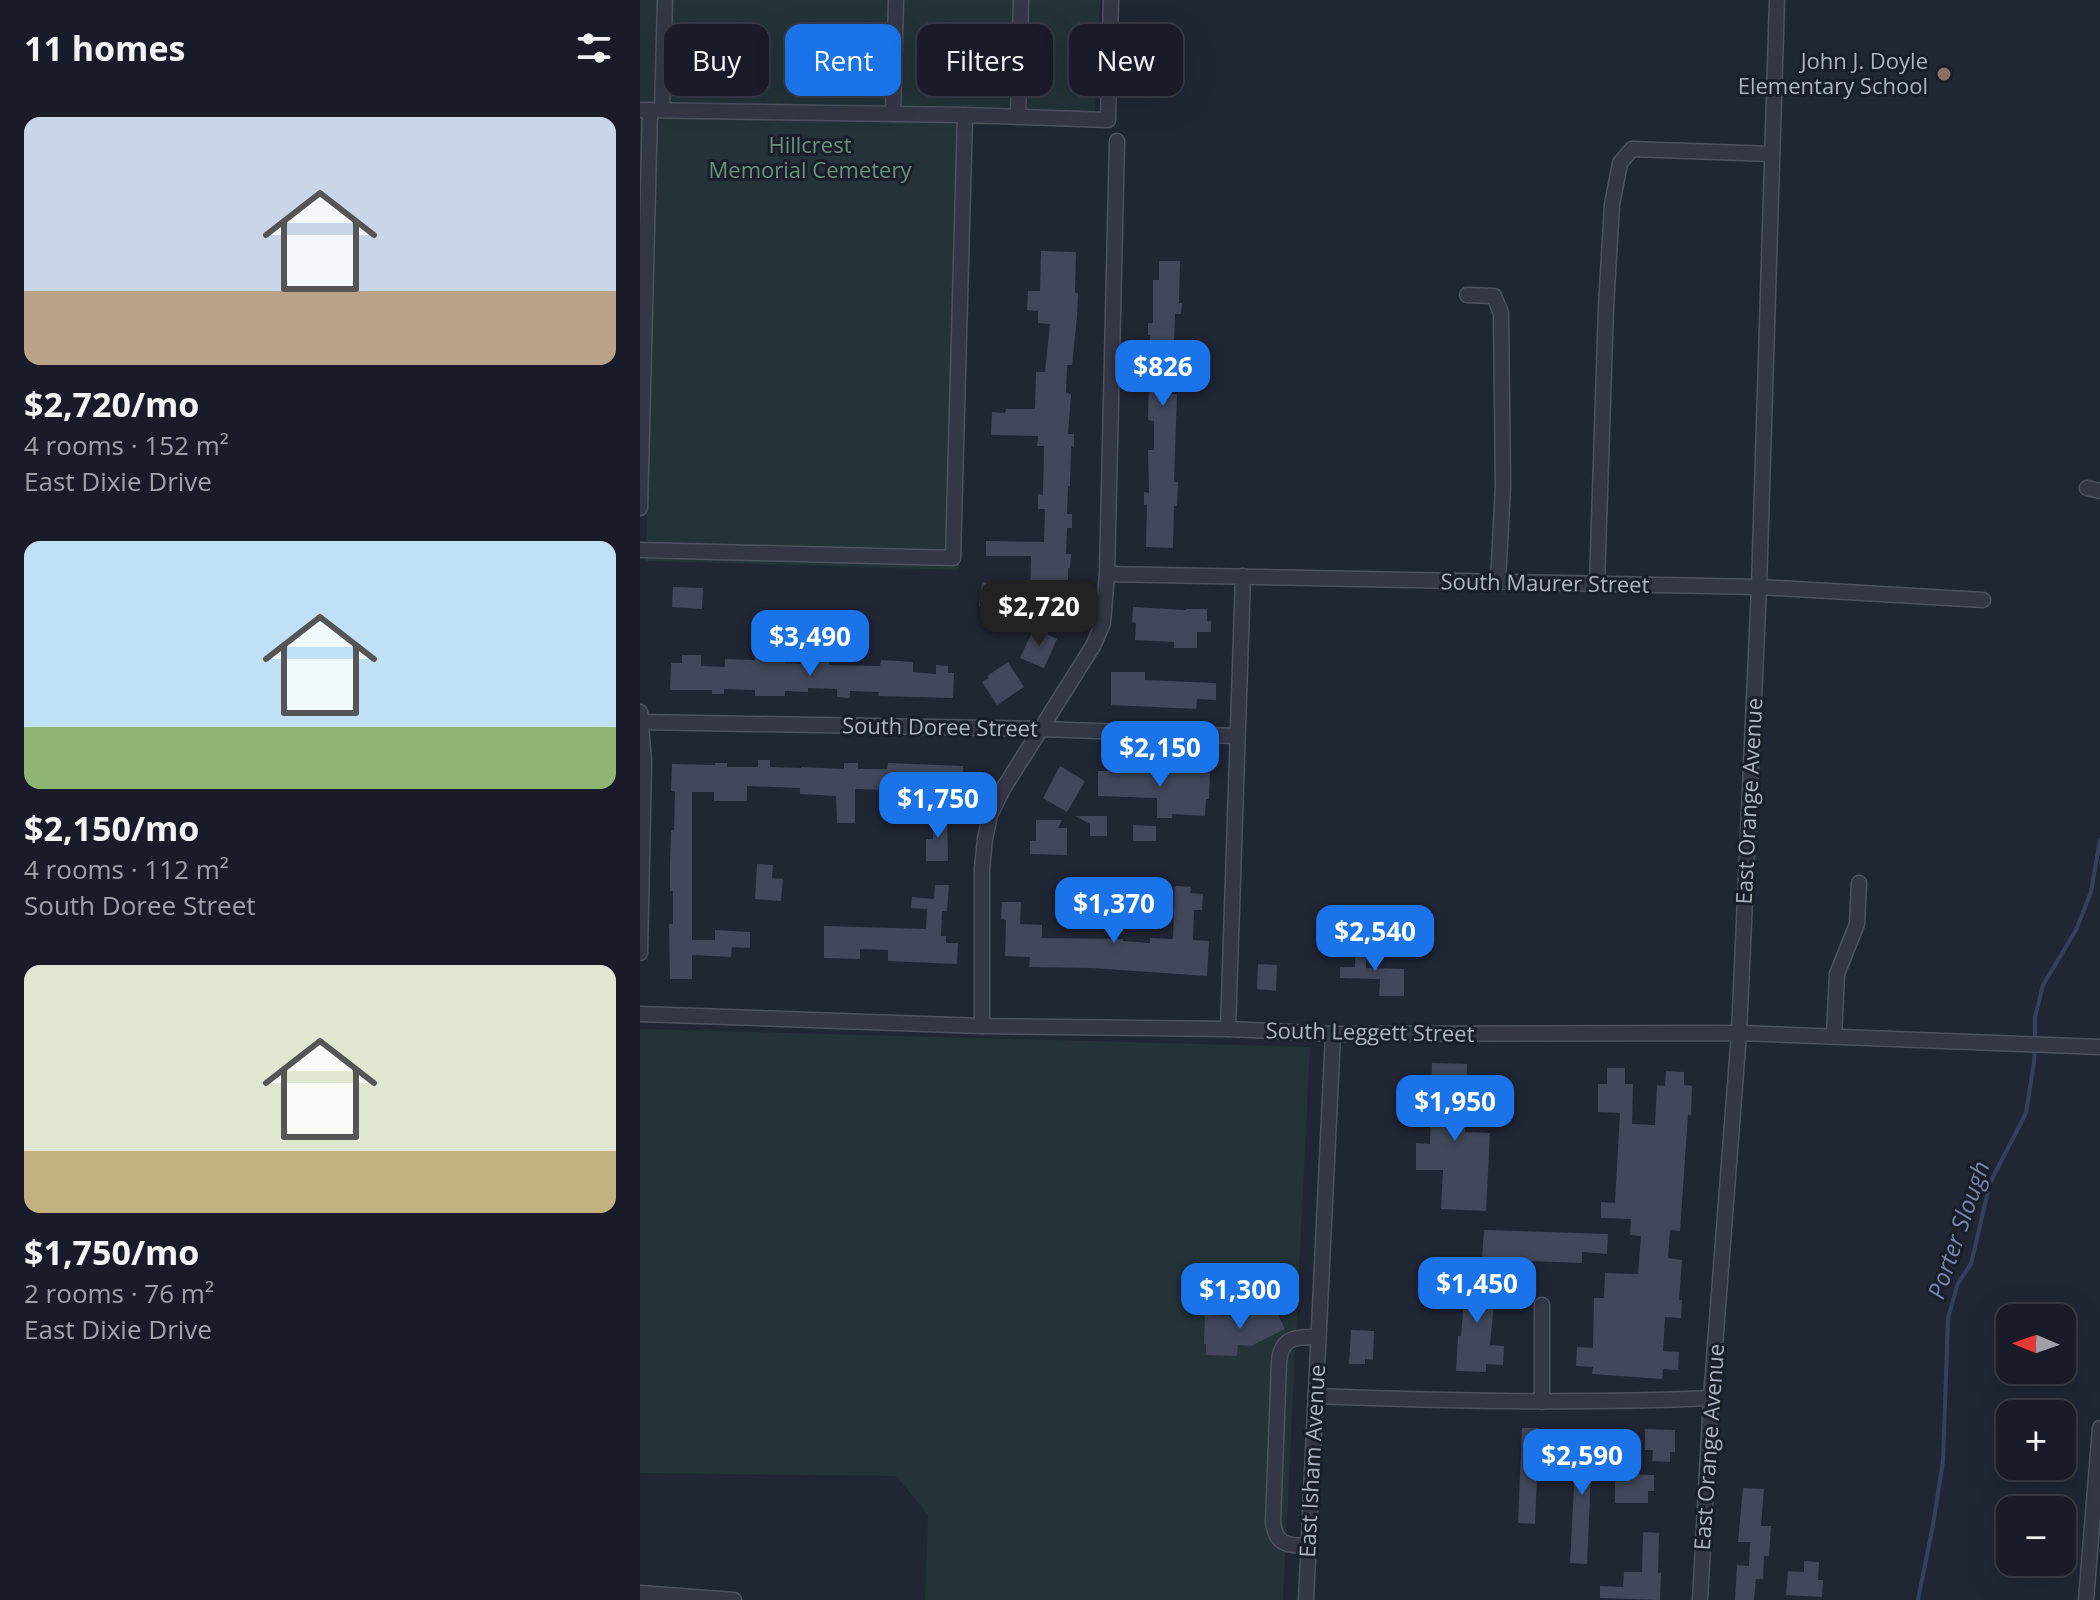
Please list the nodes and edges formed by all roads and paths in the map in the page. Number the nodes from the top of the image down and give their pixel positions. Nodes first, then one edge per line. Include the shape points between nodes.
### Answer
1 (665, 0) edge
2 (896, 0) edge
3 (1021, 0) edge
4 (1111, 0) edge
5 (1777, 0) edge
6 (664, 24) edge
7 (664, 34) edge
8 (651, 110) edge
9 (893, 114) junction
10 (965, 115) junction
11 (1018, 117) junction
12 (1117, 141) dead end
13 (1772, 154) junction
14 (1467, 295) dead end
15 (640, 508) edge
16 (640, 550) edge
17 (1107, 574) junction
18 (1243, 576) junction
19 (1498, 582) junction
20 (1597, 584) junction
21 (1759, 587) junction
22 (1983, 600) dead end
23 (641, 717) edge
24 (1041, 729) junction
25 (1237, 736) junction
26 (1859, 883) dead end
27 (640, 953) edge
28 (640, 1014) edge
29 (982, 1026) junction
30 (1228, 1029) junction
31 (1739, 1033) junction
32 (1333, 1034) junction
33 (1834, 1036) junction
34 (2100, 1047) edge
35 (1542, 1305) dead end
36 (1318, 1337) junction
37 (1315, 1396) junction
38 (1711, 1398) junction
39 (1542, 1402) junction
40 (2100, 1428) edge
41 (1308, 1546) junction
42 (640, 1593) edge
43 (734, 1600) edge
44 (1306, 1600) edge
45 (1700, 1600) edge
46 (2086, 1600) edge

1 - 6 street
2 - 9 street
3 - 11 street
4 - 11 street via 1108,120
5 - 13 street, East Orange Avenue
7 - 8 street
8 - 9 street
8 - 15 street
9 - 10 street
10 - 11 street
10 - 16 street via 953,558
12 - 17 street
13 - 20 street via 1632,149 1620,163 1609,249
13 - 21 street, East Orange Avenue
14 - 19 street via 1494,296 1501,313
17 - 18 street, South Maurer Street
17 - 24 street via 1103,623
18 - 19 street, South Maurer Street
18 - 25 street
19 - 20 street, South Maurer Street
20 - 21 street, South Maurer Street
21 - 22 street, South Maurer Street
21 - 31 street, East Orange Avenue
23 - 24 street, South Doree Street
23 - 27 street
24 - 25 street, South Doree Street
24 - 29 street via 990,815 985,839
25 - 30 street
26 - 33 street via 1857,924 1837,974
28 - 29 street, South Leggett Street
29 - 30 street, South Leggett Street
30 - 32 street, South Leggett Street
31 - 32 street, South Leggett Street
31 - 33 street, South Leggett Street
31 - 38 street, East Orange Avenue
32 - 36 street, East Isham Avenue
33 - 34 street, South Leggett Street
35 - 39 street
36 - 37 street, East Isham Avenue
36 - 41 street via 1288,1341 1279,1362 1274,1533 1281,1542
37 - 39 street
37 - 41 street, East Isham Avenue
38 - 39 street
38 - 45 street, East Orange Avenue
40 - 46 street
41 - 44 street, East Isham Avenue
42 - 43 street

